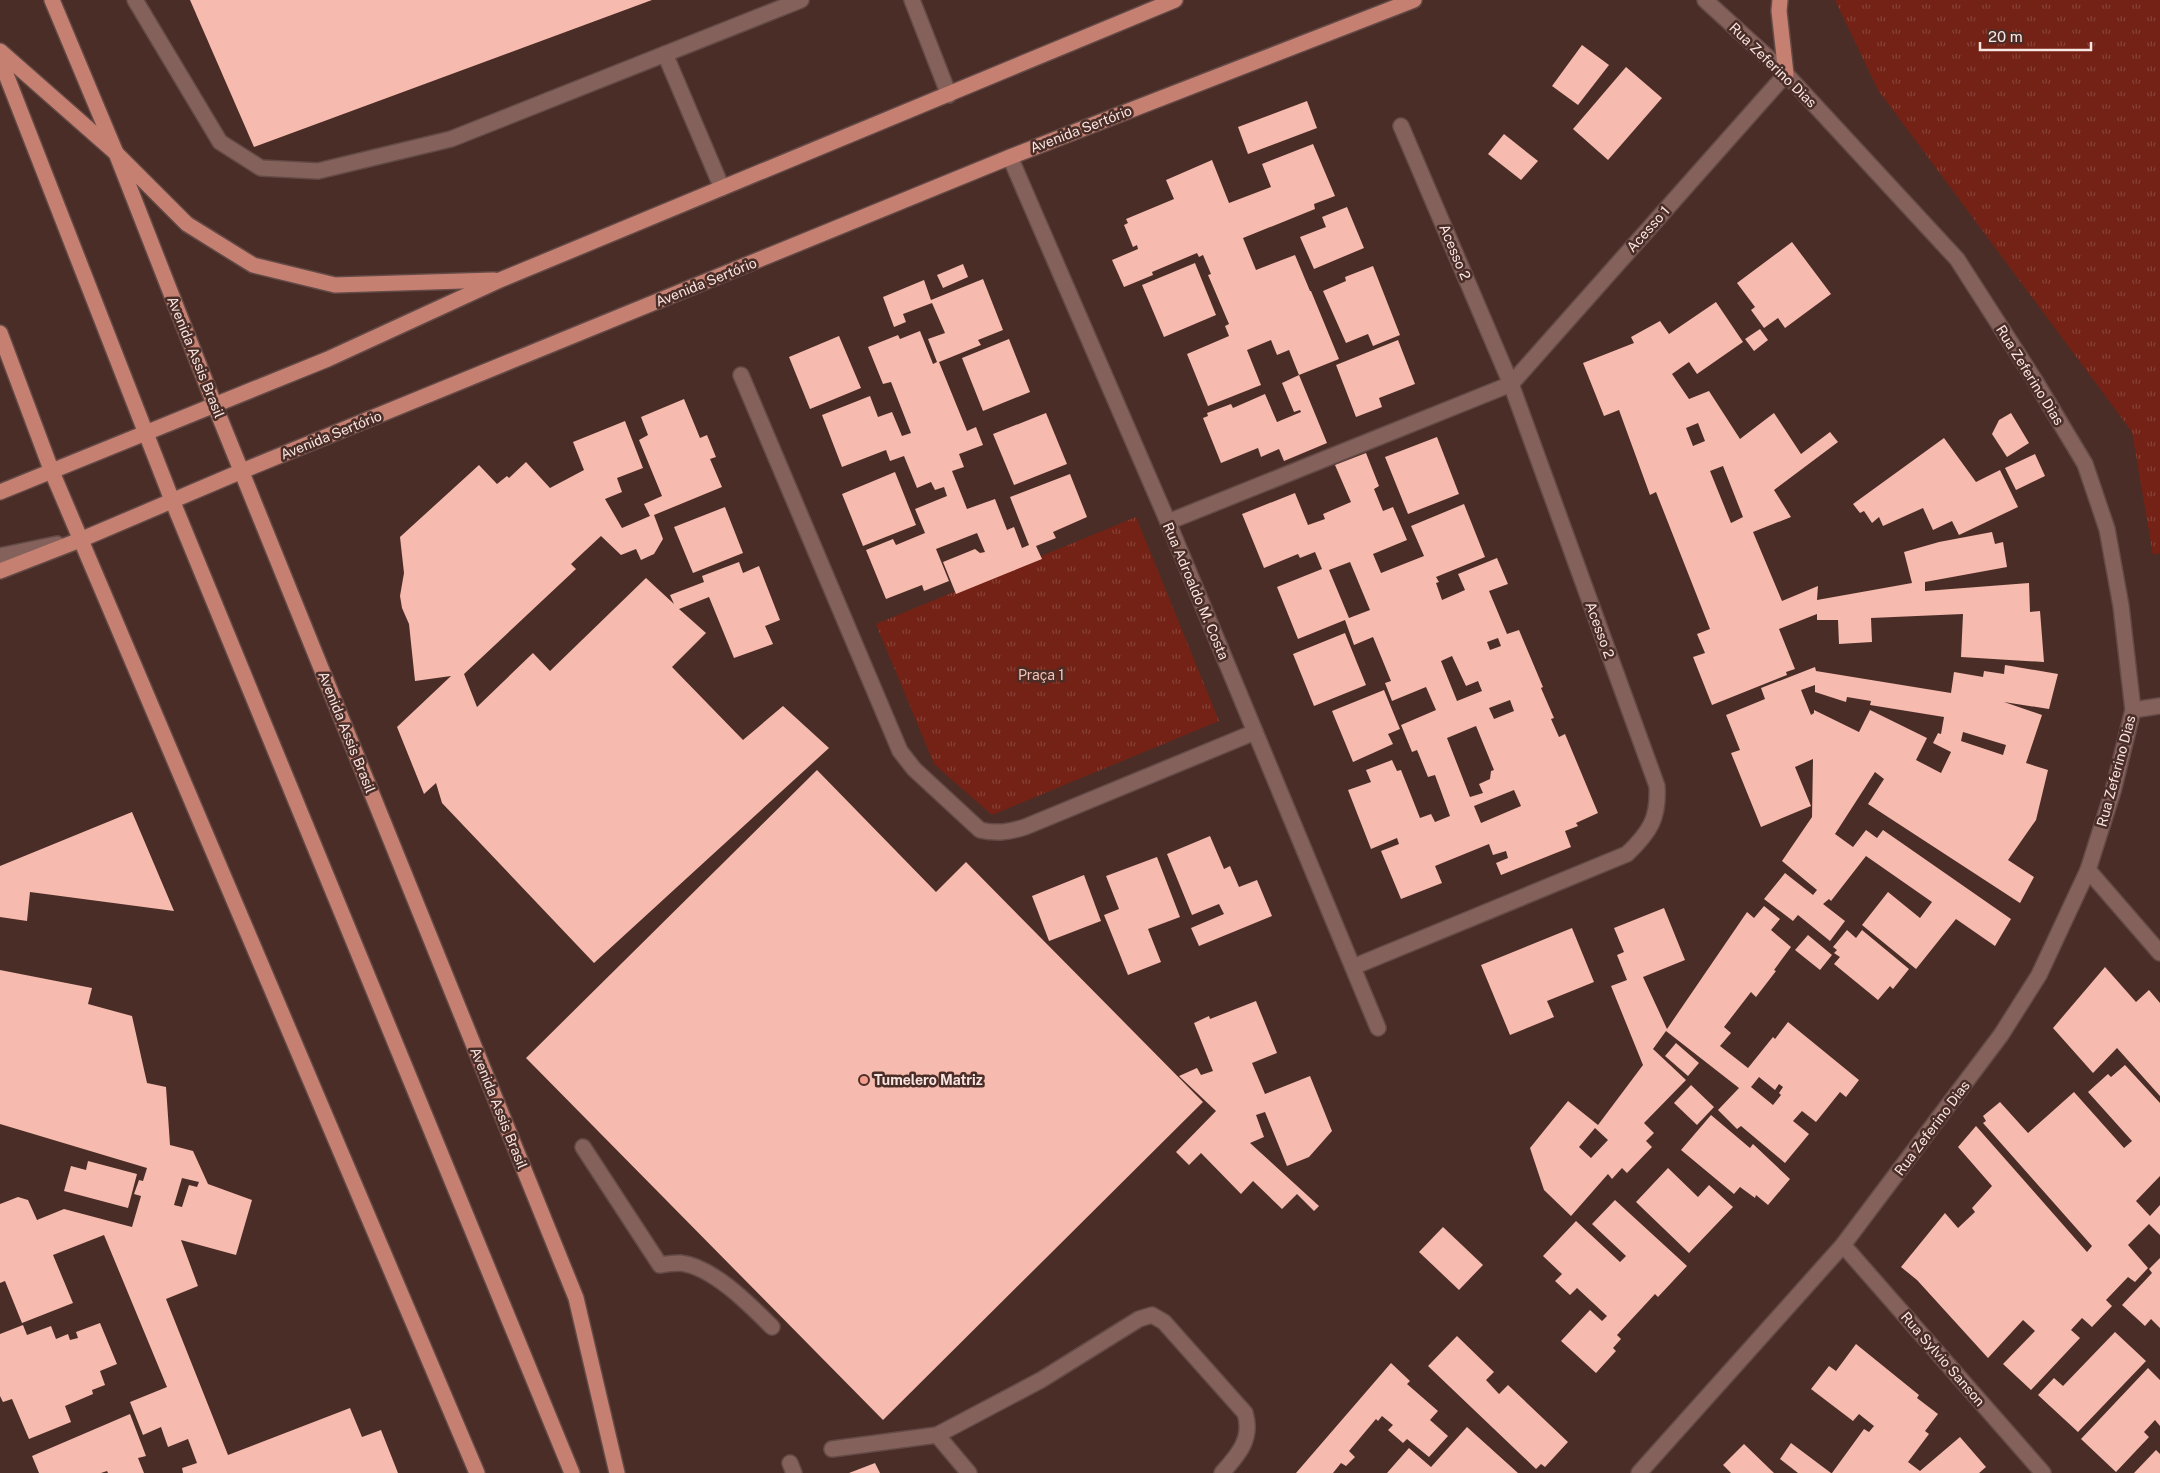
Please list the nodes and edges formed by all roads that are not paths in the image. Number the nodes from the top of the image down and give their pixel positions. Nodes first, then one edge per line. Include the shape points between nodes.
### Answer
1 (52, 0) edge
2 (135, 0) edge
3 (801, 0) edge
4 (912, 0) edge
5 (1175, 0) edge
6 (1414, 0) edge
7 (1705, 0) edge
8 (1780, 0) edge
9 (0, 51) edge
10 (665, 54) junction
11 (0, 59) edge
12 (1786, 74) junction
13 (949, 95) junction
14 (1401, 126) dead end
15 (116, 153) junction
16 (1010, 156) junction
17 (722, 188) junction
18 (500, 280) junction
19 (0, 333) edge
20 (740, 374) dead end
21 (1511, 384) junction
22 (215, 406) junction
23 (146, 434) junction
24 (242, 471) junction
25 (52, 472) junction
26 (0, 492) edge
27 (0, 500) edge
28 (172, 500) junction
29 (1168, 522) junction
30 (80, 540) junction
31 (0, 556) edge
32 (0, 571) edge
33 (2160, 706) edge
34 (2133, 710) junction
35 (1255, 732) junction
36 (2088, 870) junction
37 (2160, 953) edge
38 (1352, 967) junction
39 (1378, 1028) dead end
40 (583, 1147) dead end
41 (1843, 1244) junction
42 (772, 1327) dead end
43 (937, 1435) junction
44 (832, 1449) dead end
45 (477, 1473) edge
46 (572, 1473) edge
47 (617, 1473) edge
48 (969, 1473) edge
49 (1222, 1473) edge
50 (1638, 1473) edge
51 (2043, 1473) edge

1 - 15 main road, Avenida Assis Brasil
2 - 10 street via 220,142 261,168 318,170 451,139
3 - 10 street
4 - 13 street
5 - 13 main road
6 - 16 main road, Avenida Sertório
7 - 12 street, Rua Zeferino Dias
8 - 12 main road
9 - 15 main road
10 - 17 street
11 - 23 main road
12 - 21 street, Acesso 1
12 - 34 street, Rua Zeferino Dias via 1957,259 2085,464 2107,529 2121,606
13 - 17 main road
14 - 21 street, Acesso 2
15 - 18 main road via 187,224 253,265 335,285
15 - 22 main road, Avenida Assis Brasil
16 - 24 main road, Avenida Sertório
16 - 29 street, Rua Adroaldo M. Costa
17 - 18 main road
18 - 22 main road via 328,359
19 - 25 main road
20 - 35 street via 900,751 914,769 980,830 994,834 1025,827
21 - 29 street
21 - 38 street, Acesso 2 via 1657,786 1654,822 1644,838 1627,854
22 - 23 main road
22 - 24 main road, Avenida Assis Brasil
23 - 25 main road
23 - 28 main road
24 - 28 main road, Avenida Sertório
24 - 47 main road, Avenida Assis Brasil via 576,1298
25 - 26 main road
25 - 27 street
25 - 30 main road
28 - 30 main road, Avenida Sertório
28 - 46 main road
29 - 35 street, Rua Adroaldo M. Costa
30 - 31 street
30 - 32 main road, Avenida Sertório
30 - 45 main road
33 - 34 street
34 - 36 street, Rua Zeferino Dias via 2113,791
35 - 38 street, Rua Adroaldo M. Costa
36 - 37 street
36 - 41 street, Rua Zeferino Dias via 2039,975 2000,1035
38 - 39 street, Rua Adroaldo M. Costa
40 - 42 street via 660,1265 680,1263 701,1268 744,1300
41 - 50 street, Rua Zeferino Dias
41 - 51 street, Rua Sylvio Sanson
43 - 44 street
43 - 48 street
43 - 49 street via 1041,1380 1140,1319 1152,1315 1164,1322 1245,1414 1248,1422 1246,1441

